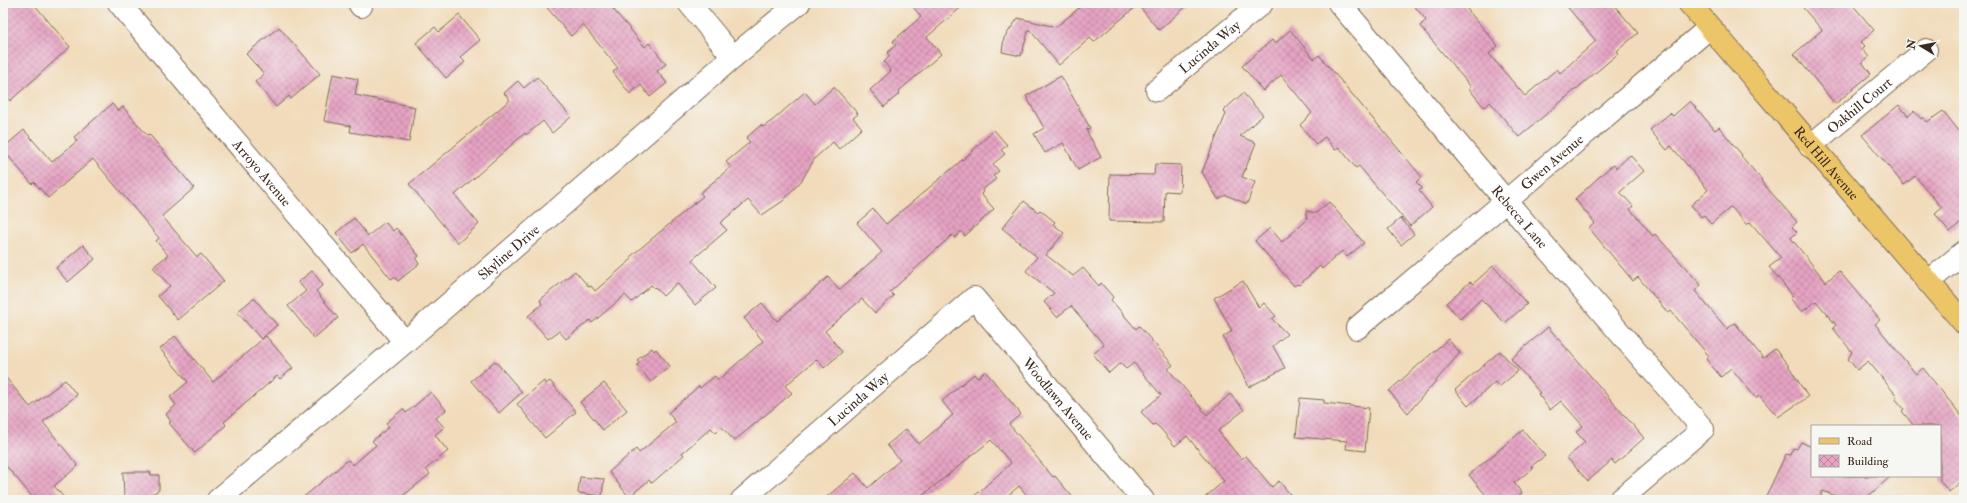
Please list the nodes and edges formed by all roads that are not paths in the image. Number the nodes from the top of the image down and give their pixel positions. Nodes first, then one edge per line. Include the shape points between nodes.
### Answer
1 (119, 3) edge
2 (689, 3) edge
3 (799, 3) edge
4 (1262, 3) edge
5 (1339, 3) edge
6 (1689, 3) edge
7 (1709, 28) junction
8 (1926, 50) dead end
9 (733, 57) junction
10 (1157, 90) dead end
11 (1810, 146) junction
12 (1506, 201) junction
13 (1964, 252) edge
14 (1928, 282) junction
15 (974, 298) joint
16 (1964, 323) edge
17 (1357, 328) dead end
18 (405, 342) junction
19 (218, 500) edge
20 (742, 500) edge
21 (1143, 500) edge
22 (1620, 500) edge

1 - 18 street, Arroyo Avenue
2 - 9 street
3 - 9 street, Skyline Drive
4 - 10 street, Lucinda Way
5 - 12 street, Rebecca Lane
6 - 7 main road, Red Hill Avenue
7 - 11 main road, Red Hill Avenue
7 - 12 street, Gwen Avenue
8 - 11 street, Oakhill Court
9 - 18 street, Skyline Drive
11 - 14 main road, Red Hill Avenue
12 - 17 street, Gwen Avenue
12 - 22 street, Rebecca Lane via 1703,429
13 - 14 street
14 - 16 main road, Red Hill Avenue
15 - 20 street, Lucinda Way
15 - 21 street, Woodlawn Avenue
18 - 19 street, Skyline Drive

